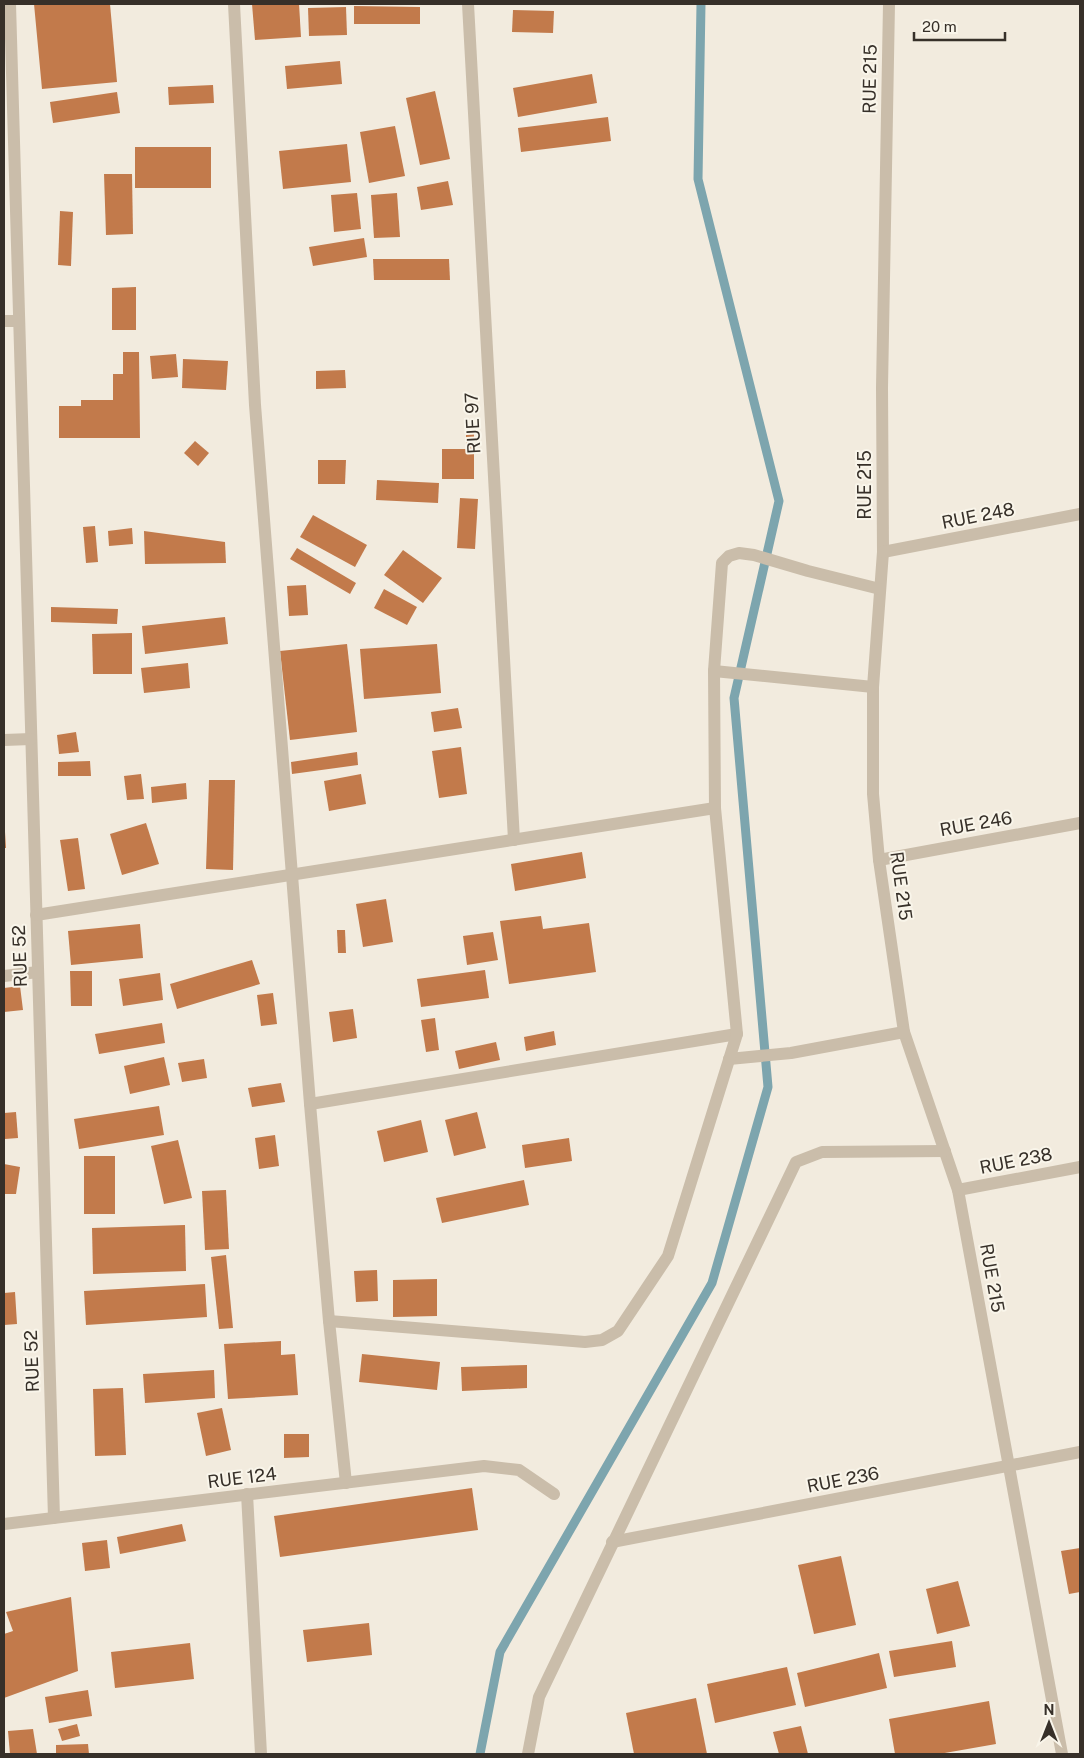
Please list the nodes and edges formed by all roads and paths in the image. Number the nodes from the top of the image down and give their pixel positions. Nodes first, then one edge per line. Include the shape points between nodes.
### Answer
1 (10, 4) edge
2 (234, 4) edge
3 (468, 4) edge
4 (889, 4) edge
5 (4, 321) edge
6 (19, 321) junction
7 (1080, 514) edge
8 (883, 552) junction
9 (880, 589) junction
10 (714, 671) junction
11 (873, 687) junction
12 (31, 738) junction
13 (4, 740) edge
14 (715, 808) junction
15 (1080, 823) edge
16 (514, 840) junction
17 (878, 860) junction
18 (292, 874) junction
19 (36, 915) junction
20 (38, 972) junction
21 (4, 976) edge
22 (904, 1032) junction
23 (737, 1034) junction
24 (729, 1059) junction
25 (310, 1104) junction
26 (945, 1151) junction
27 (1080, 1167) edge
28 (958, 1190) junction
29 (329, 1321) junction
30 (1080, 1452) edge
31 (1009, 1466) junction
32 (346, 1483) junction
33 (247, 1494) junction
34 (554, 1494) dead end
35 (54, 1518) junction
36 (4, 1524) edge
37 (612, 1542) junction
38 (261, 1754) edge
39 (528, 1754) edge
40 (1062, 1754) edge

1 - 6 street, RUE 52
2 - 18 street via 255,405
3 - 16 street, RUE 97
4 - 8 street, RUE 215 via 882,388
5 - 6 street
6 - 12 street, RUE 52
7 - 8 street, RUE 248
8 - 9 street, RUE 215
9 - 10 street via 754,555 739,553 729,556 722,563
9 - 11 street, RUE 215
10 - 11 street
10 - 14 street
11 - 17 street, RUE 215 via 873,794
12 - 13 street
12 - 19 street, RUE 52
14 - 16 street
14 - 23 street
15 - 17 street, RUE 246
16 - 18 street
17 - 22 street, RUE 215
18 - 19 street
18 - 25 street
19 - 20 street, RUE 52
20 - 21 street
20 - 35 street, RUE 52
22 - 24 street via 791,1053
22 - 26 street, RUE 215
23 - 24 street
23 - 25 street
24 - 29 street via 668,1256 618,1331 602,1340 584,1342
25 - 29 street
26 - 28 street, RUE 215
26 - 37 street via 822,1152 796,1162
27 - 28 street, RUE 238
28 - 31 street, RUE 215
29 - 32 street
30 - 31 street, RUE 236
31 - 37 street, RUE 236
31 - 40 street, RUE 215
32 - 33 street, RUE 124
32 - 34 street, RUE 124 via 484,1466 519,1470
33 - 35 street, RUE 124
33 - 38 street
35 - 36 street, RUE 124
37 - 39 street via 539,1697

